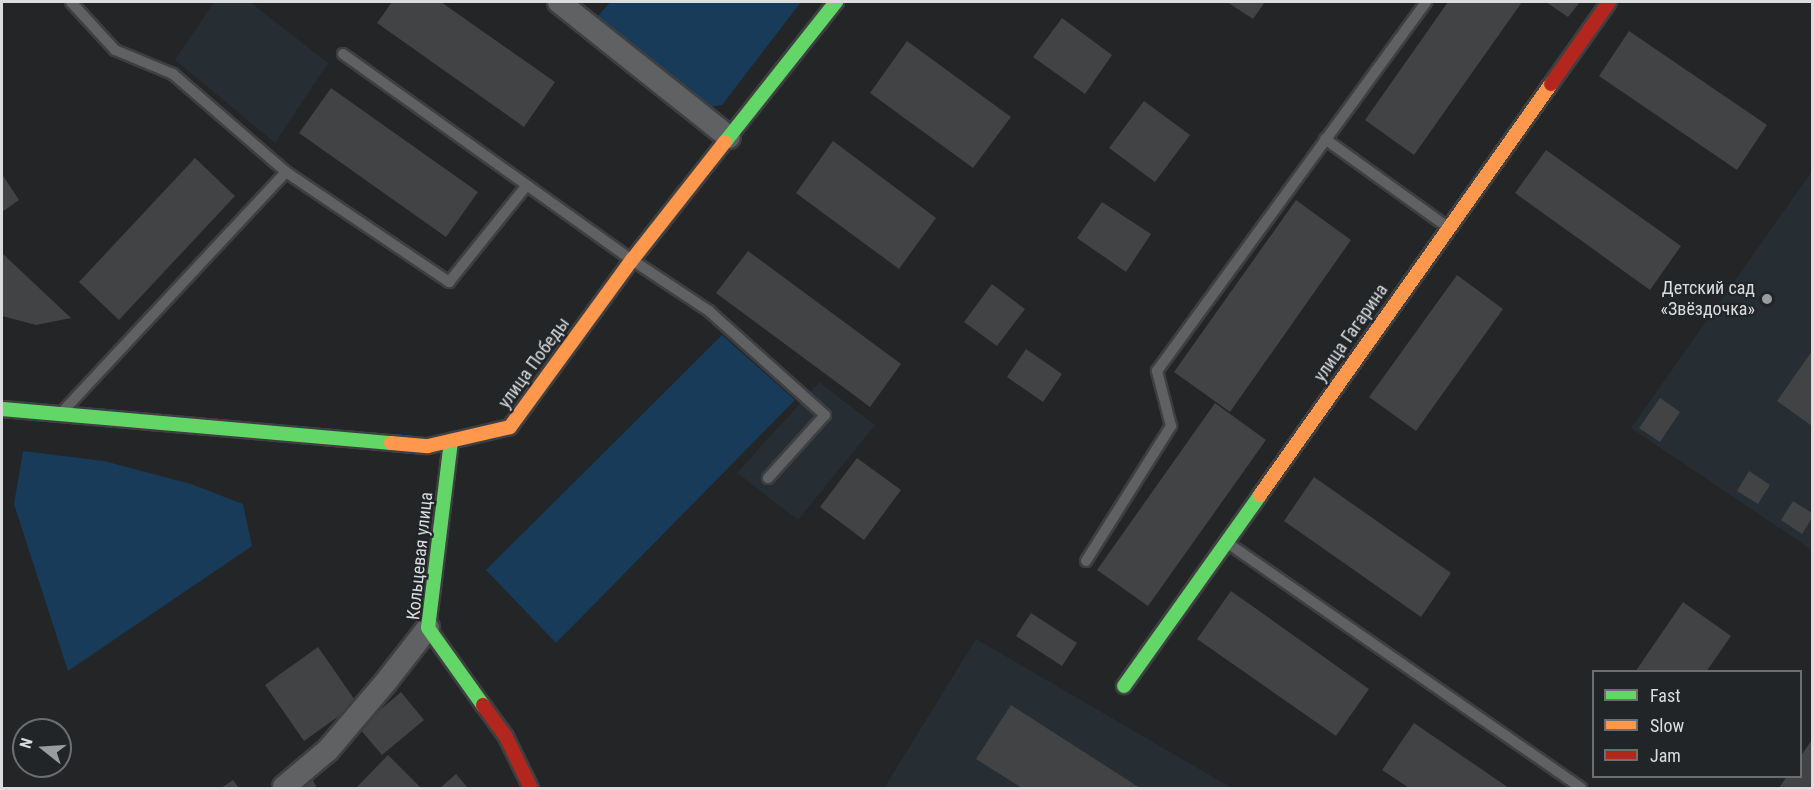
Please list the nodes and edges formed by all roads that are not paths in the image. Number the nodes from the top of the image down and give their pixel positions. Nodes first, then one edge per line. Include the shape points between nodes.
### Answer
1 (71, 2) edge
2 (559, 2) edge
3 (836, 2) edge
4 (1426, 2) edge
5 (1609, 2) edge
6 (343, 54) dead end
7 (729, 137) junction
8 (1325, 139) junction
9 (286, 172) junction
10 (527, 185) junction
11 (1448, 228) junction
12 (632, 260) junction
13 (2, 409) edge
14 (61, 414) junction
15 (451, 441) junction
16 (768, 478) dead end
17 (1226, 542) junction
18 (1086, 561) dead end
19 (428, 627) junction
20 (1124, 686) dead end
21 (284, 787) edge
22 (531, 789) edge
23 (1581, 789) edge

1 - 9 lane via 115,50 173,74
2 - 7 street
3 - 7 street, улица Победы
4 - 8 lane
5 - 11 street, улица Гагарина
6 - 10 lane
7 - 12 street, улица Победы
8 - 11 lane
8 - 18 lane via 1157,371 1171,426
9 - 10 lane via 449,282
9 - 14 lane
10 - 12 lane
11 - 17 street, улица Гагарина
12 - 15 street, улица Победы via 510,427
12 - 16 lane via 709,311 825,415
13 - 14 street, улица Победы
14 - 15 street, улица Победы via 428,446
15 - 19 street, Кольцевая улица
17 - 20 street, улица Гагарина
17 - 23 lane
19 - 21 street via 328,750
19 - 22 street, Кольцевая улица via 506,737

